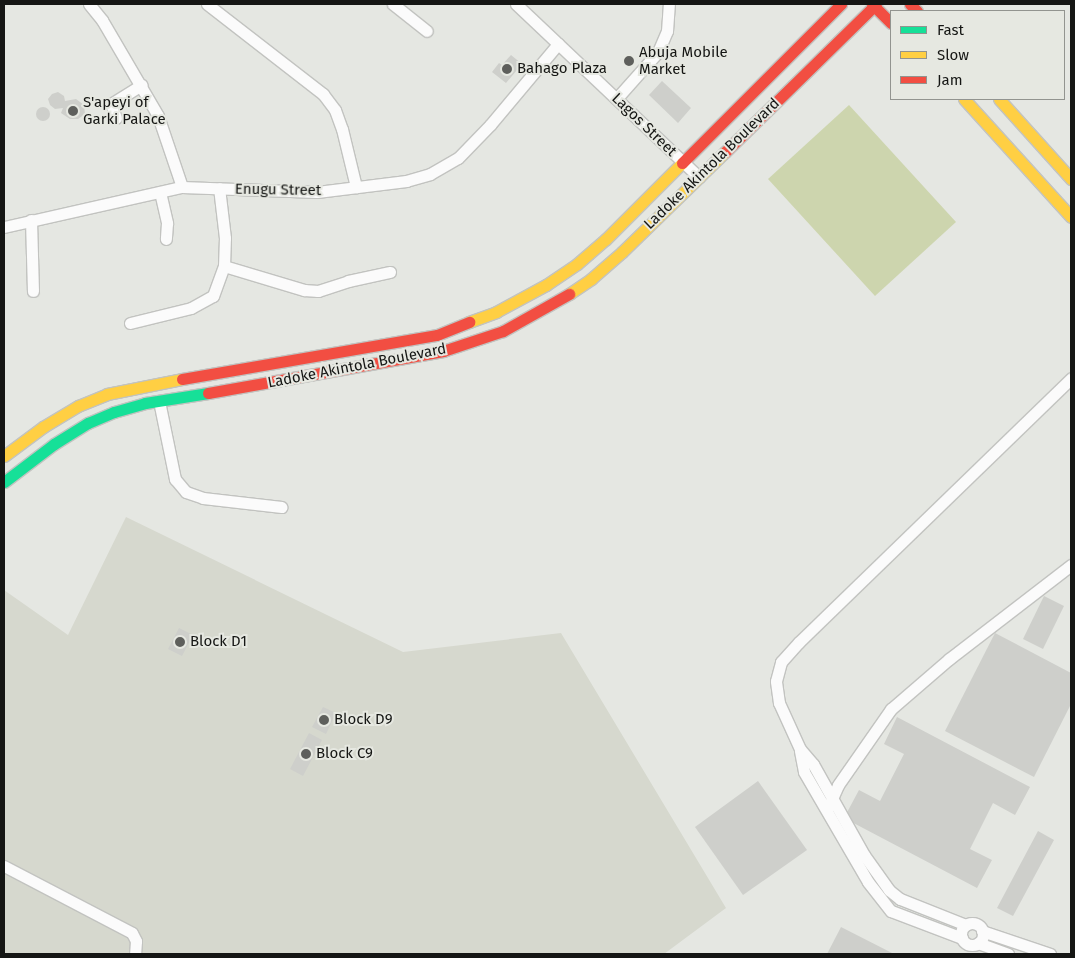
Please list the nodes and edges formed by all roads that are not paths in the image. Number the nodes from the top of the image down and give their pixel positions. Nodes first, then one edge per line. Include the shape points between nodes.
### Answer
1 (89, 4) edge
2 (393, 4) edge
3 (516, 4) edge
4 (669, 4) edge
5 (841, 4) edge
6 (874, 4) edge
7 (216, 6) edge
8 (890, 22) edge
9 (427, 31) dead end
10 (558, 44) junction
11 (142, 85) junction
12 (617, 98) junction
13 (965, 100) edge
14 (1000, 100) edge
15 (116, 118) dead end
16 (684, 164) junction
17 (699, 177) junction
18 (1071, 179) edge
19 (182, 187) junction
20 (356, 187) junction
21 (220, 188) junction
22 (160, 192) junction
23 (1071, 217) edge
24 (31, 220) junction
25 (4, 227) edge
26 (166, 239) dead end
27 (224, 266) junction
28 (390, 272) dead end
29 (33, 291) dead end
30 (130, 322) dead end
31 (1071, 378) edge
32 (159, 401) junction
33 (4, 456) edge
34 (4, 482) edge
35 (280, 506) dead end
36 (1071, 566) edge
37 (800, 749) junction
38 (832, 798) junction
39 (827, 810) junction
40 (4, 866) edge
41 (966, 925) junction
42 (982, 931) junction
43 (962, 938) junction
44 (978, 943) junction
45 (135, 954) edge
46 (1008, 954) edge
47 (1050, 954) edge

1 - 11 street
2 - 9 street
3 - 10 street, Lagos Street
4 - 12 street via 667,31 658,52
5 - 16 street, Ladoke Akintola Boulevard
6 - 8 street
6 - 17 street, Ladoke Akintola Boulevard
7 - 20 street via 323,94 342,129
10 - 12 street, Lagos Street
10 - 20 street, Enugu Street via 458,158 430,174 406,181
11 - 15 street via 111,104
11 - 19 street via 158,116
12 - 16 street, Lagos Street
13 - 23 street
14 - 18 street
16 - 17 street, Lagos Street
16 - 33 street, Ladoke Akintola Boulevard via 577,264 546,285 468,325 411,340 106,394 43,426
17 - 32 street, Ladoke Akintola Boulevard via 591,279 559,302 503,330 414,358
19 - 21 street, Enugu Street
19 - 22 street, Enugu Street
20 - 21 street, Enugu Street via 317,192
21 - 27 street
22 - 24 street, Enugu Street
22 - 26 street via 167,223
24 - 25 street, Enugu Street
24 - 29 street
27 - 28 street via 304,290 318,291
27 - 30 street via 218,287 206,301 191,308
31 - 37 street via 781,662 776,681 779,703
32 - 34 street, Ladoke Akintola Boulevard via 114,412 88,424 54,444
32 - 35 street via 175,479 186,492 203,498
36 - 38 street via 949,659 891,709
37 - 38 street via 813,764
37 - 39 street via 804,772
38 - 39 street
38 - 41 street via 864,855 889,890 900,899
39 - 43 street via 868,882 891,911
40 - 45 street via 132,933 136,941
41 - 42 street via 977,924
41 - 43 street via 961,931
42 - 44 street
42 - 47 street
43 - 44 street via 970,945
44 - 46 street

